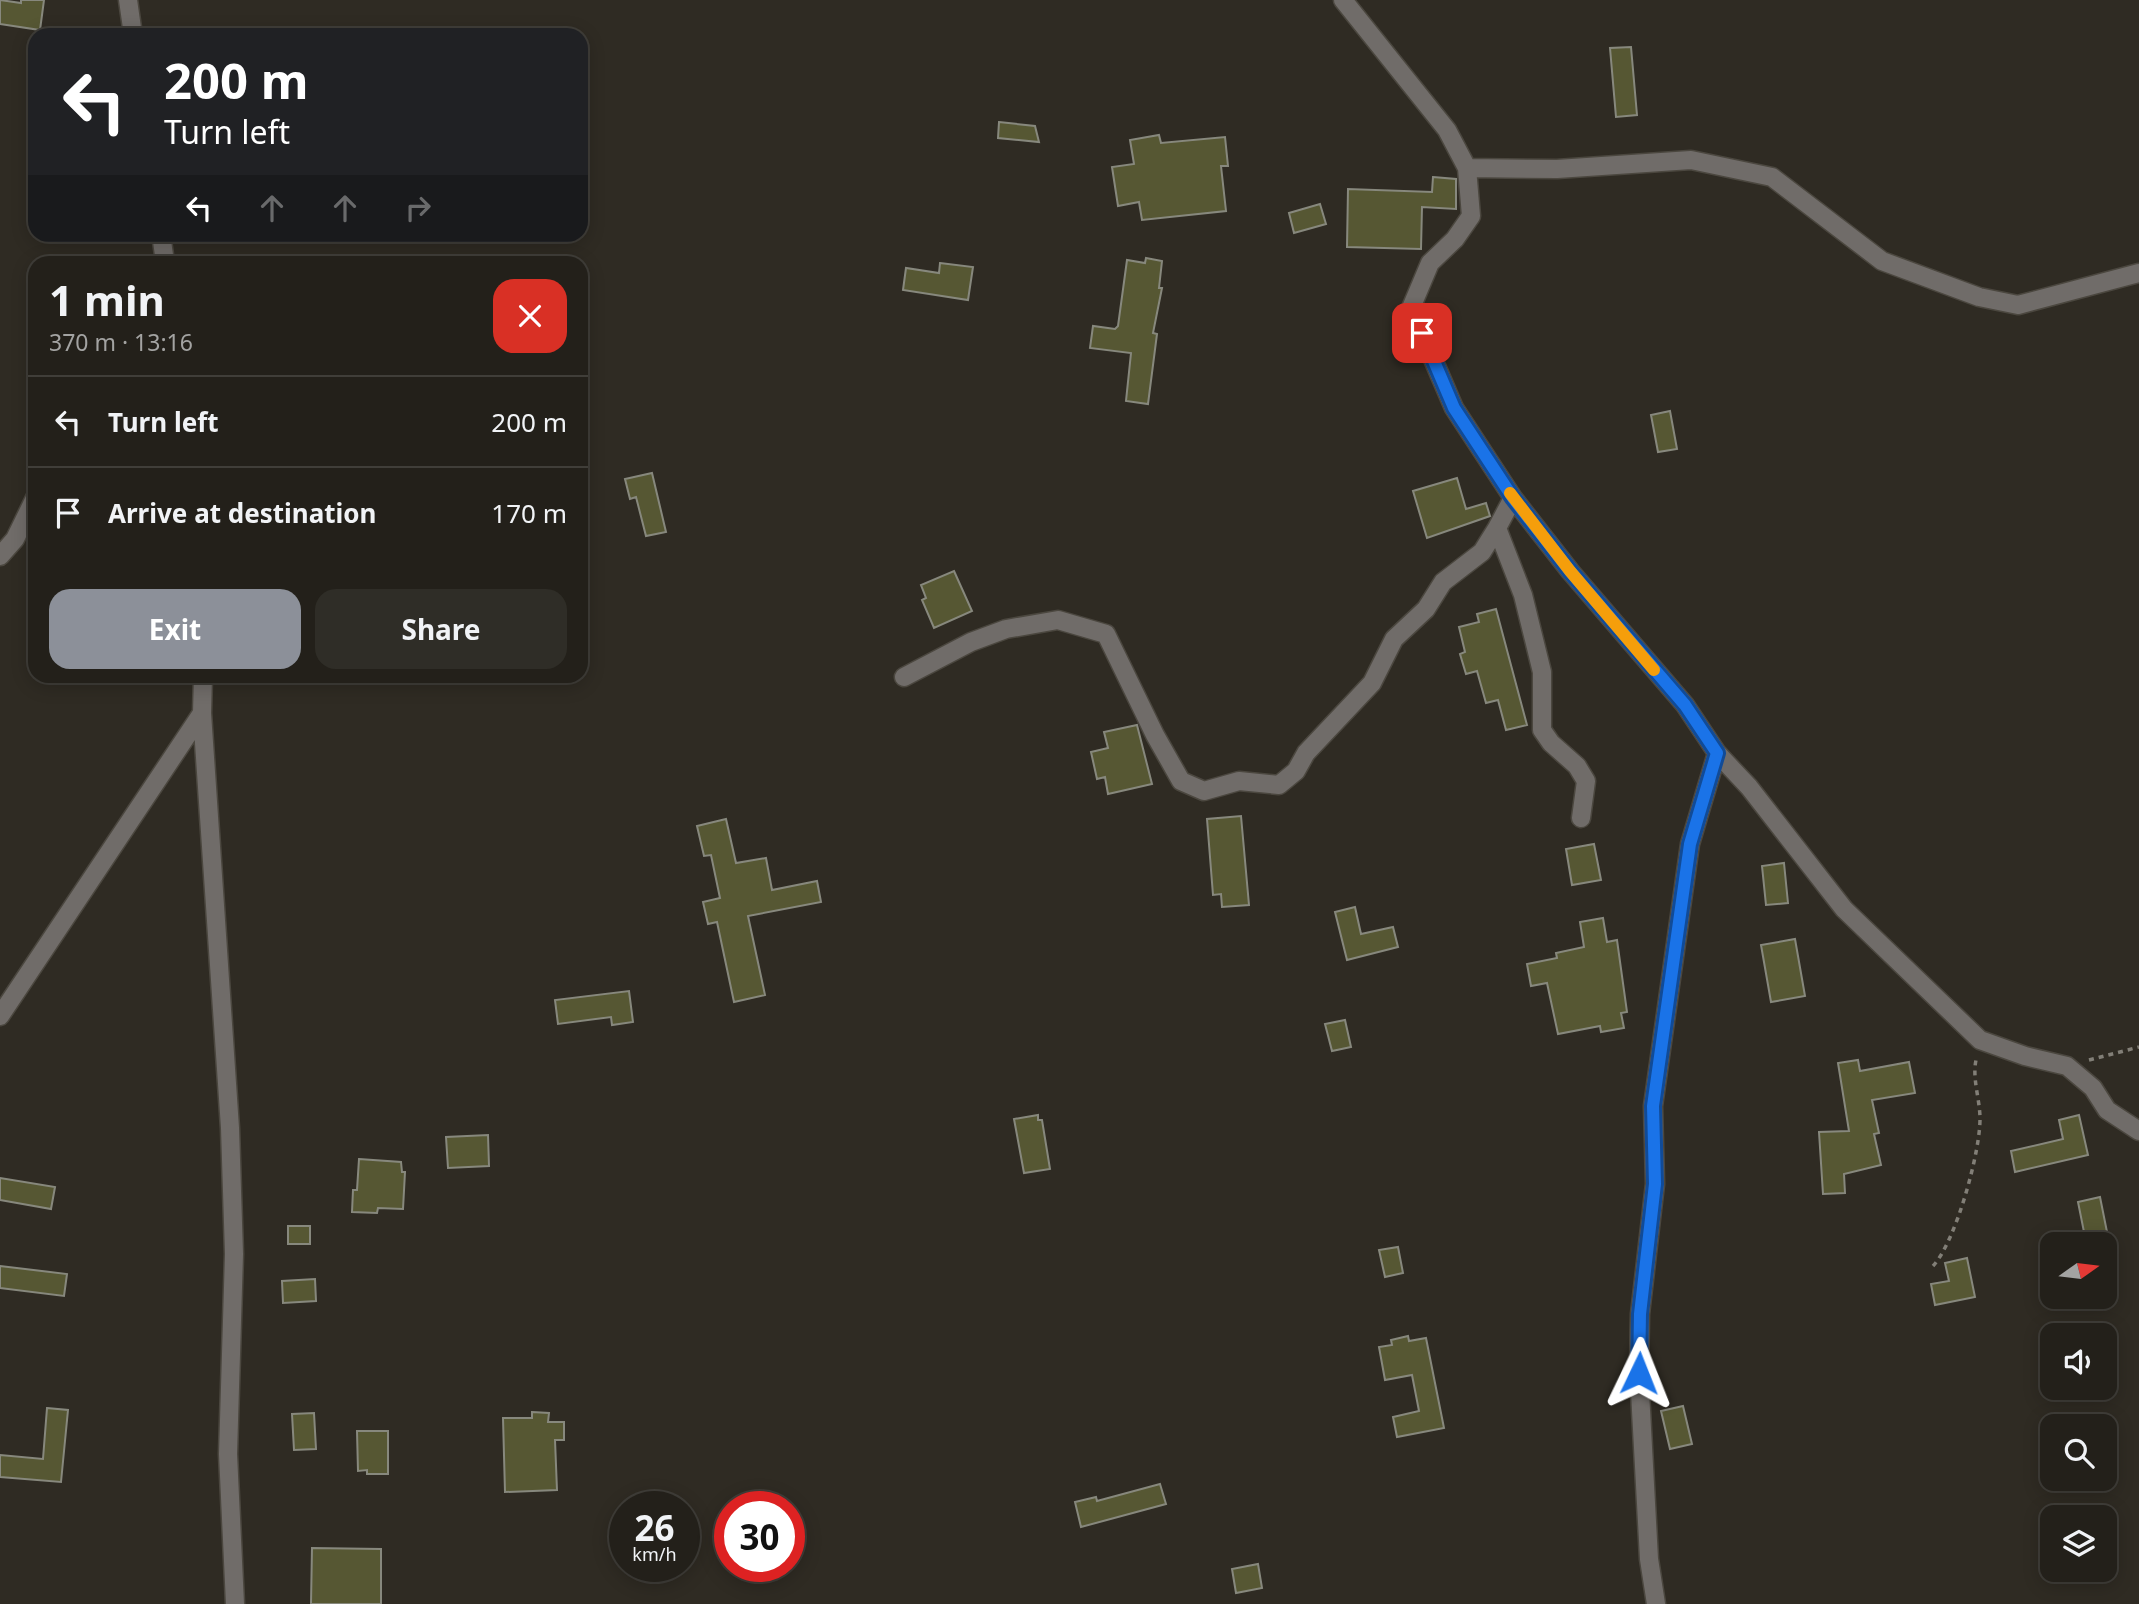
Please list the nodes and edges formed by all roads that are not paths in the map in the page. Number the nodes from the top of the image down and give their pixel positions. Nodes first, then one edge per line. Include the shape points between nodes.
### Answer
1 (128, 0) edge
2 (1343, 0) edge
3 (132, 28) edge
4 (1467, 168) junction
5 (2139, 273) edge
6 (1513, 498) junction
7 (28, 512) edge
8 (1497, 528) junction
9 (0, 556) edge
10 (904, 677) dead end
11 (203, 683) edge
12 (202, 713) junction
13 (1717, 753) junction
14 (1581, 818) dead end
15 (0, 1016) edge
16 (2139, 1131) edge
17 (235, 1604) edge
18 (1656, 1604) edge

1 - 3 street
2 - 4 street via 1447,131
4 - 5 street via 1557,169 1692,160 1772,177 1882,261 1979,298 2018,305
4 - 6 street via 1471,216 1430,262 1411,308 1454,408
6 - 8 street
6 - 13 street via 1685,705
7 - 9 street
8 - 10 street via 1482,552 1443,582 1426,609 1394,639 1372,683 1279,785 1239,781 1204,791 1181,780 1106,634 1058,620 1006,629
8 - 14 street via 1523,595 1542,672 1542,730 1586,781
11 - 12 street
12 - 15 street
12 - 17 street via 230,1140 234,1254 228,1454
13 - 16 street via 1749,787 1843,909 1980,1040 2067,1066 2093,1088 2107,1110
13 - 18 street via 1690,844 1653,1106 1655,1184 1640,1314 1639,1373 1649,1559

